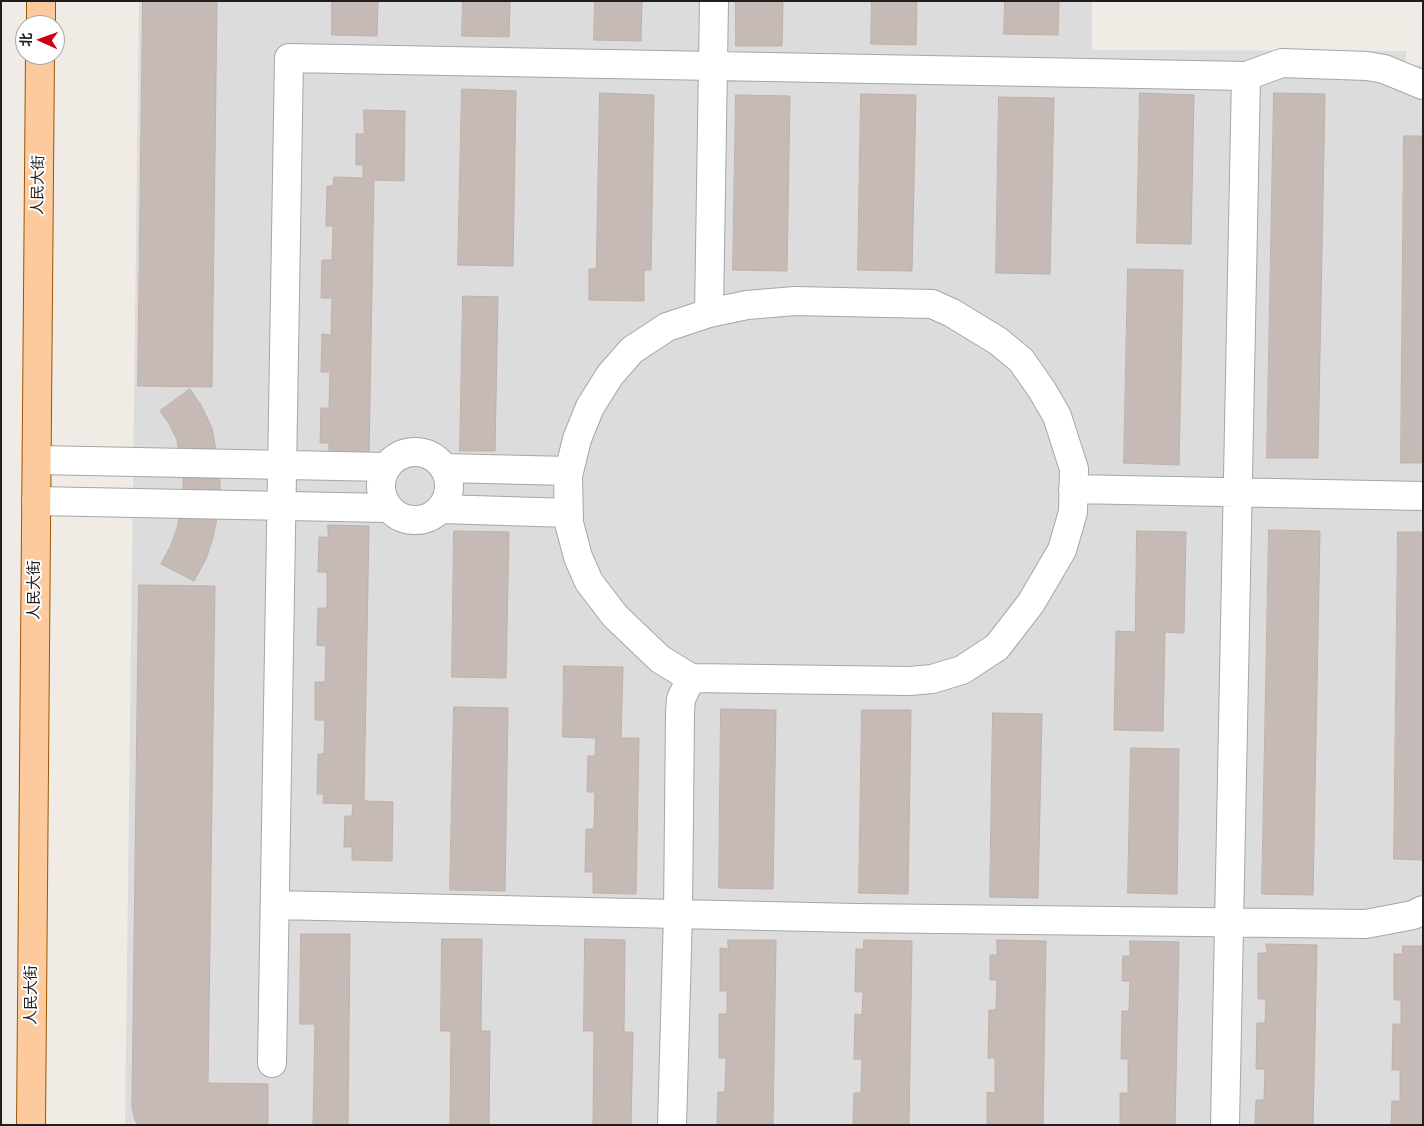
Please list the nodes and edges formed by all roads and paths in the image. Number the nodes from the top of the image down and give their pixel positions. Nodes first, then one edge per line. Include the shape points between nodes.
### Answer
1 (41, 1) edge
2 (714, 1) edge
3 (41, 15) edge
4 (40, 65) edge
5 (713, 66) junction
6 (1246, 76) junction
7 (1423, 85) edge
8 (709, 313) junction
9 (37, 460) junction
10 (282, 465) junction
11 (387, 467) junction
12 (444, 468) junction
13 (569, 471) junction
14 (1073, 489) junction
15 (1237, 492) junction
16 (1423, 496) edge
17 (36, 501) junction
18 (282, 506) junction
19 (388, 508) junction
20 (441, 509) junction
21 (568, 513) junction
22 (691, 678) junction
23 (275, 905) junction
24 (1423, 910) edge
25 (678, 914) junction
26 (1229, 922) junction
27 (272, 1063) dead end
28 (31, 1125) edge
29 (672, 1125) edge
30 (1225, 1125) edge

1 - 3 main road
2 - 5 lane
4 - 9 main road, 人民大街
5 - 6 lane
5 - 8 lane
5 - 10 lane via 289,58
6 - 7 lane via 1282,63 1367,66
6 - 15 lane
8 - 13 lane via 667,327 632,350 610,375 590,407
8 - 14 lane via 747,305 795,301 932,304 952,313 998,341 1021,360 1042,390 1057,416 1074,469
9 - 10 lane
9 - 17 main road, 人民大街
10 - 11 lane
10 - 18 lane
11 - 12 lane via 398,456 417,452 432,456
11 - 19 lane via 380,485
12 - 13 lane
12 - 20 lane via 449,492
13 - 21 lane
14 - 15 lane
14 - 22 lane via 1073,512 1062,550 1032,603 997,647 962,670 932,679 910,681
15 - 16 lane
15 - 26 lane
17 - 18 lane
17 - 28 main road, 人民大街
18 - 19 lane
18 - 23 lane
19 - 20 lane via 395,516 418,521
20 - 21 lane
21 - 22 lane via 578,557 589,582 636,638 660,659
22 - 25 lane via 681,699 680,714
23 - 25 lane
23 - 27 lane
24 - 26 lane via 1366,924
25 - 26 lane
25 - 29 lane
26 - 30 lane

